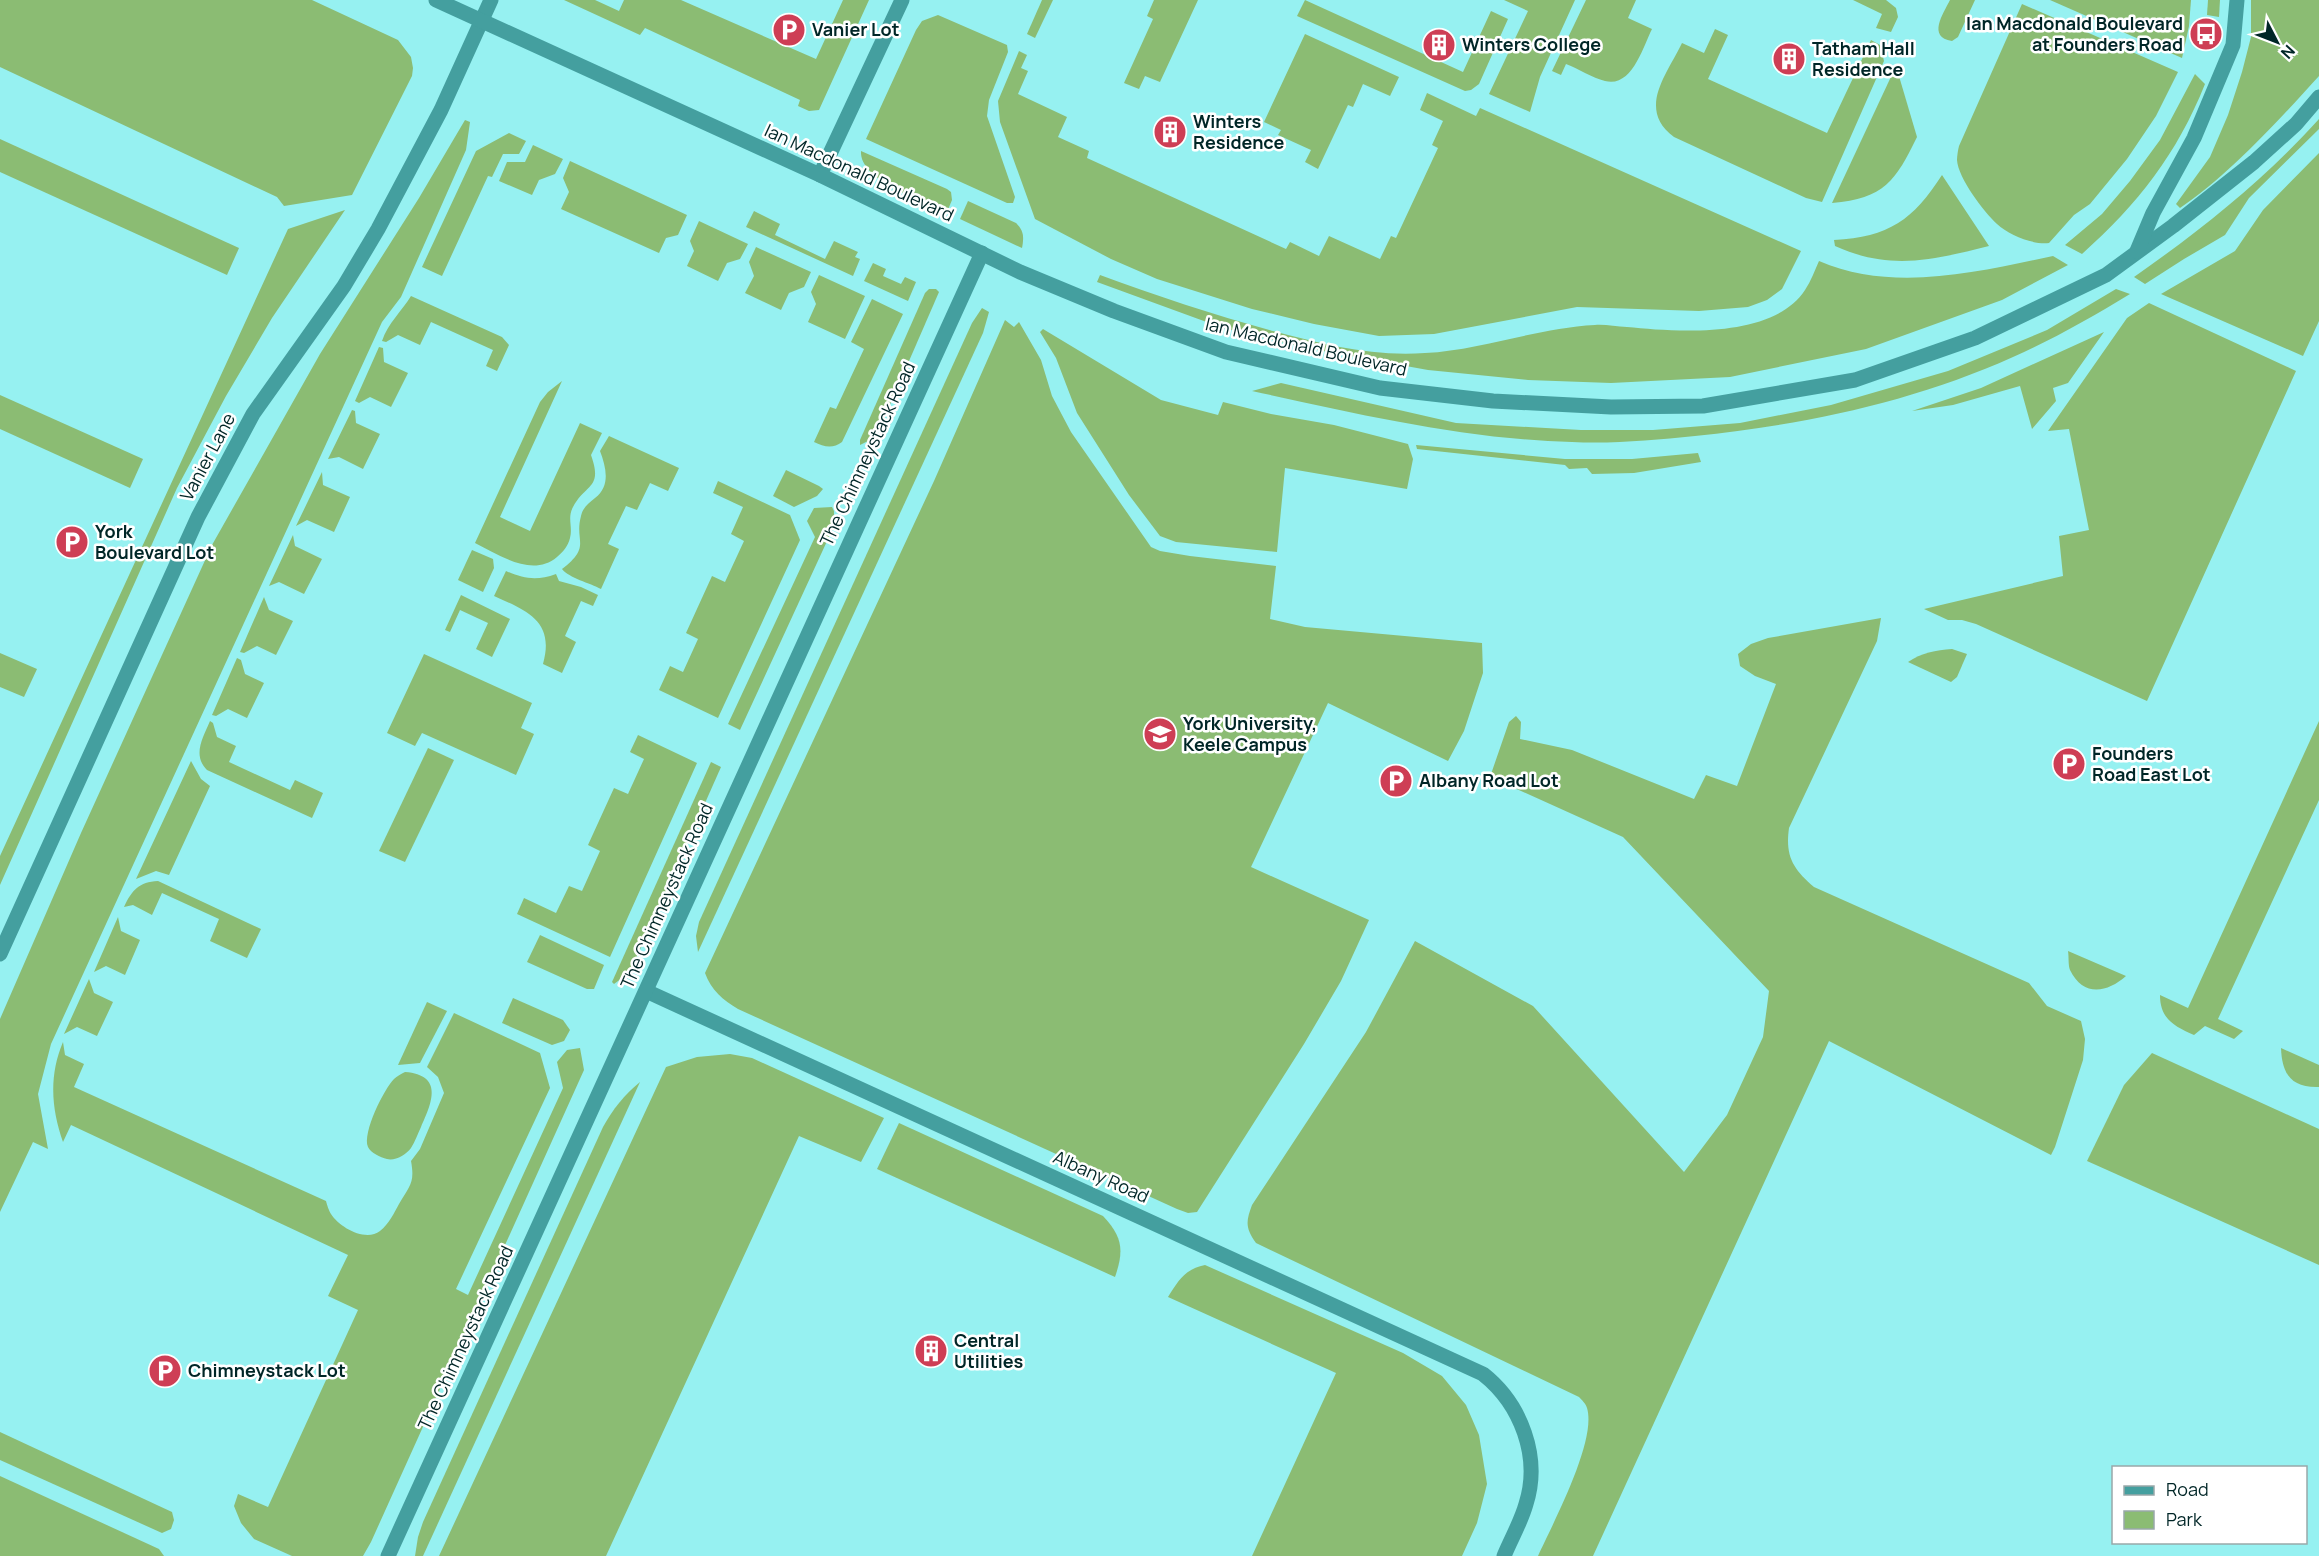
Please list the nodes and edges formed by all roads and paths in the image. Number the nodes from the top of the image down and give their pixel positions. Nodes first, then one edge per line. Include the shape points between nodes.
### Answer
1 (435, 0) edge
2 (491, 0) edge
3 (902, 0) edge
4 (2237, 0) edge
5 (481, 20) junction
6 (2319, 97) edge
7 (820, 175) junction
8 (2137, 251) junction
9 (982, 253) junction
10 (0, 954) edge
11 (646, 991) junction
12 (388, 1556) edge
13 (1504, 1556) edge

1 - 5 street, Ian Macdonald Boulevard
2 - 5 street, Vanier Lane
3 - 7 street
4 - 8 street, Ian Macdonald Boulevard via 2233,45 2194,138
5 - 7 street, Ian Macdonald Boulevard
5 - 10 street, Vanier Lane via 441,110 378,229 344,286 253,414 198,517
6 - 8 street, Ian Macdonald Boulevard via 2254,162
7 - 9 street, Ian Macdonald Boulevard
8 - 9 street, Ian Macdonald Boulevard via 2106,275 1975,338 1855,380 1702,406 1611,407 1493,401 1380,388 1226,352 1114,312
9 - 11 street, The Chimneystack Road
11 - 12 street, The Chimneystack Road
11 - 13 street, Albany Road via 1483,1374 1502,1392 1521,1423 1528,1445 1531,1478 1527,1504

